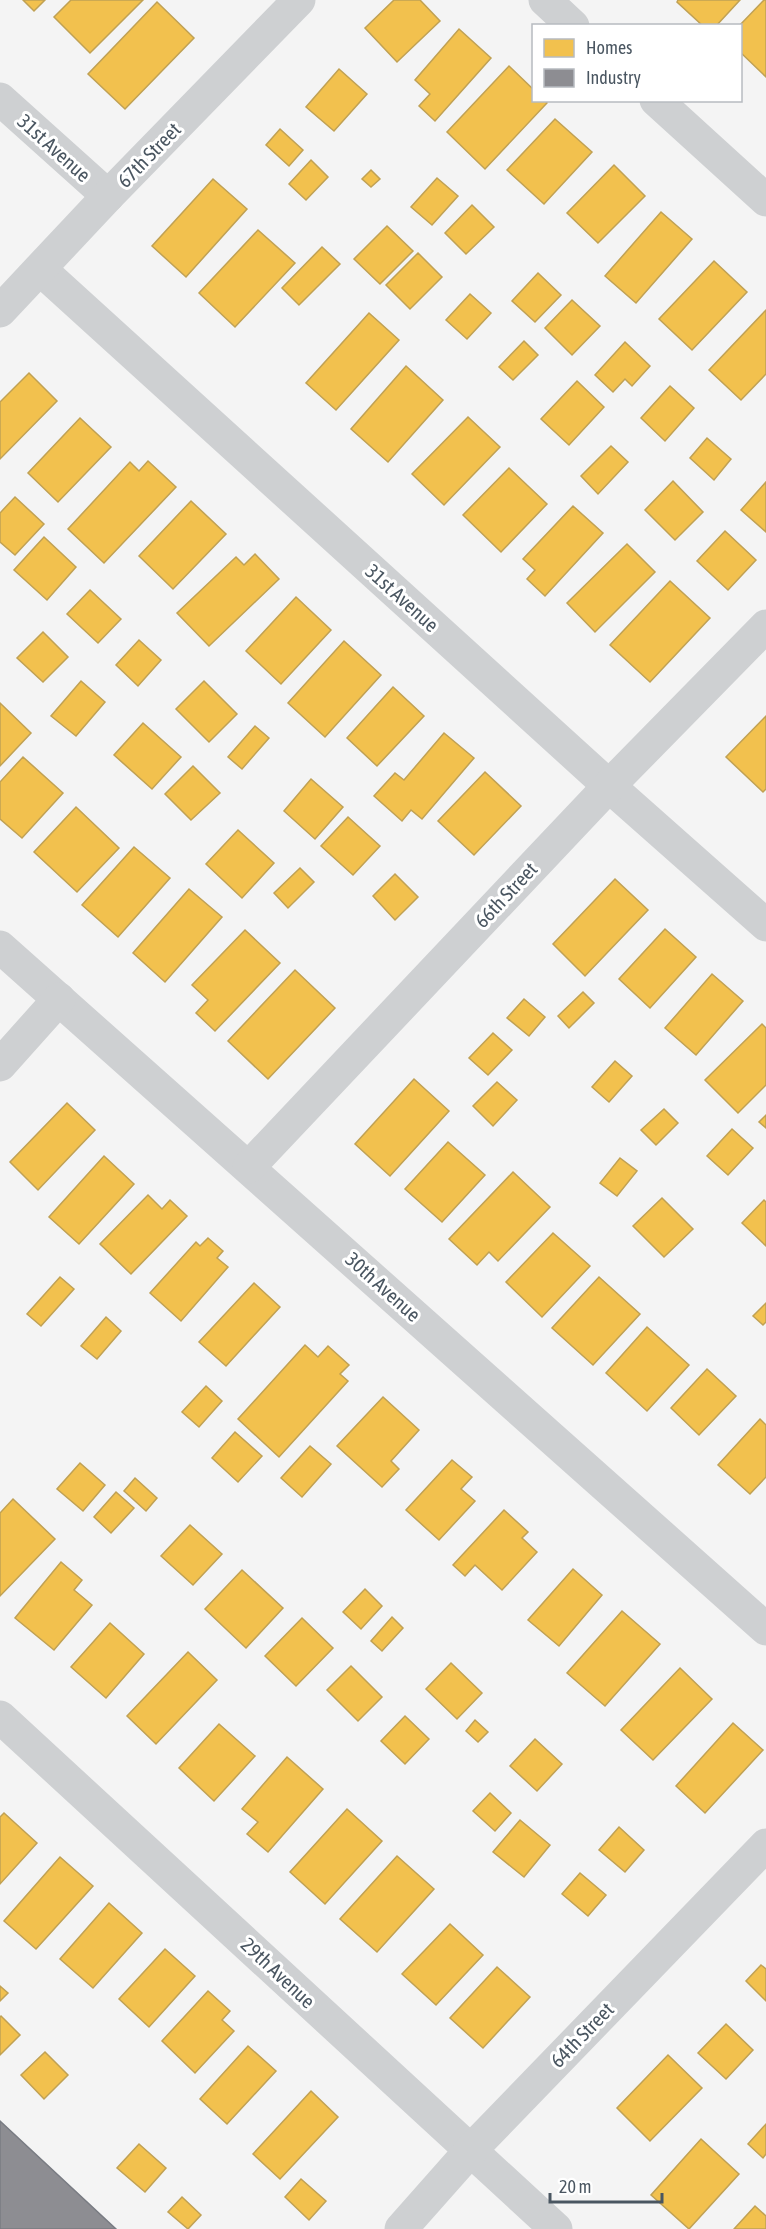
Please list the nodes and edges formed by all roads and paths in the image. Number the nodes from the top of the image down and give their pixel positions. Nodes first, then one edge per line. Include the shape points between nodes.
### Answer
1 (299, 0) edge
2 (544, 0) edge
3 (571, 24) edge
4 (0, 99) edge
5 (658, 102) edge
6 (108, 196) junction
7 (766, 200) edge
8 (40, 269) junction
9 (0, 311) edge
10 (766, 626) edge
11 (609, 786) junction
12 (766, 925) edge
13 (0, 947) edge
14 (59, 999) junction
15 (0, 1065) edge
16 (249, 1167) junction
17 (766, 1629) edge
18 (0, 1717) edge
19 (766, 1845) edge
20 (470, 2151) junction
21 (401, 2229) edge
22 (556, 2229) edge

1 - 6 street, 67th Street
2 - 3 street
4 - 6 street, 31st Avenue
5 - 7 street
6 - 8 street, 67th Street
8 - 9 street, 67th Street
8 - 11 street, 31st Avenue
10 - 11 street, 66th Street
11 - 12 street, 31st Avenue
11 - 16 street, 66th Street
13 - 14 street, 30th Avenue
14 - 15 street
14 - 16 street, 30th Avenue
16 - 17 street, 30th Avenue
18 - 20 street, 29th Avenue
19 - 20 street, 64th Street
20 - 21 street, 64th Street
20 - 22 street, 29th Avenue

